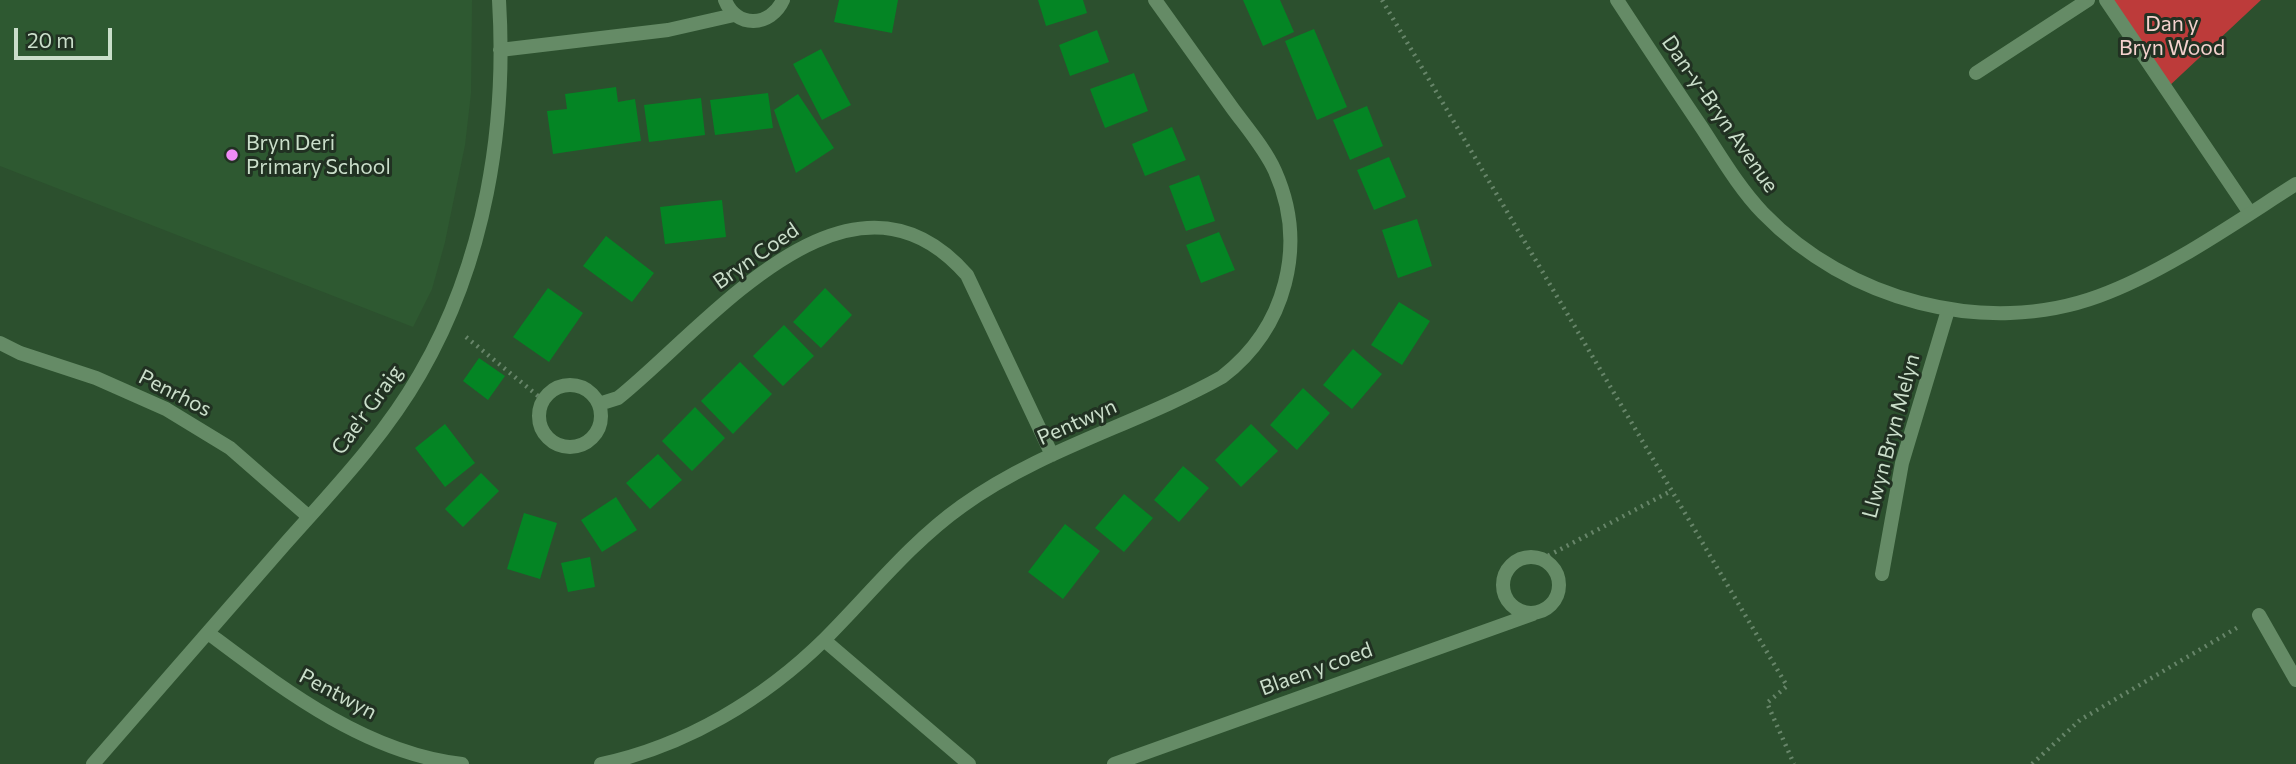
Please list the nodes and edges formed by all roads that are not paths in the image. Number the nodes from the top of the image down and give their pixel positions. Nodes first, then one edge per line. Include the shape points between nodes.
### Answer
1 (499, 0) edge
2 (725, 0) edge
3 (783, 0) edge
4 (1155, 0) edge
5 (1617, 0) edge
6 (2088, 0) edge
7 (2106, 0) edge
8 (734, 15) junction
9 (500, 50) junction
10 (1976, 73) dead end
11 (2296, 184) edge
12 (2250, 213) junction
13 (1948, 310) junction
14 (0, 343) edge
15 (599, 404) junction
16 (1052, 455) junction
17 (309, 517) junction
18 (1882, 575) dead end
19 (1533, 614) junction
20 (2259, 615) road end
21 (208, 632) junction
22 (824, 640) junction
23 (2296, 680) edge
24 (93, 764) edge
25 (462, 764) edge
26 (601, 764) edge
27 (969, 764) edge
28 (1114, 764) edge

1 - 9 street, Cae'r Graig
2 - 8 street
3 - 8 street via 780,8 763,20
4 - 16 street, Pentwyn via 1275,171 1292,245 1287,279 1278,310 1265,332 1243,361 1222,377
5 - 13 street, Dan-y-Bryn Avenue via 1736,180 1763,213 1802,248 1852,279
6 - 10 street
7 - 12 street
8 - 9 street via 667,30
9 - 17 street, Cae'r Graig via 495,140 486,196 462,283 421,373 397,412
11 - 12 street, Dan-y-Bryn Avenue
12 - 13 street, Dan-y-Bryn Avenue via 2133,282 2097,297 2028,312
13 - 18 street, Llwyn Bryn Melyn via 1902,463
14 - 17 street, Penrhos via 166,409 230,447
15 - 15 street via 594,395 577,385 558,387 543,400 542,429 548,438 567,448 588,443 596,435 602,414
15 - 16 street, Bryn Coed via 618,398 708,317 791,253 847,230 903,230 949,255 967,275
16 - 22 street, Pentwyn via 998,482 930,531
17 - 21 street, Cae'r Graig
19 - 19 street via 1509,604 1504,596 1504,577 1514,562 1533,556 1556,572 1559,591 1549,607
19 - 28 street, Blaen y coed
20 - 23 street
21 - 24 street, Cae'r Graig
21 - 25 street, Pentwyn via 312,708 396,748
22 - 26 street, Pentwyn via 753,700 668,742
22 - 27 street

